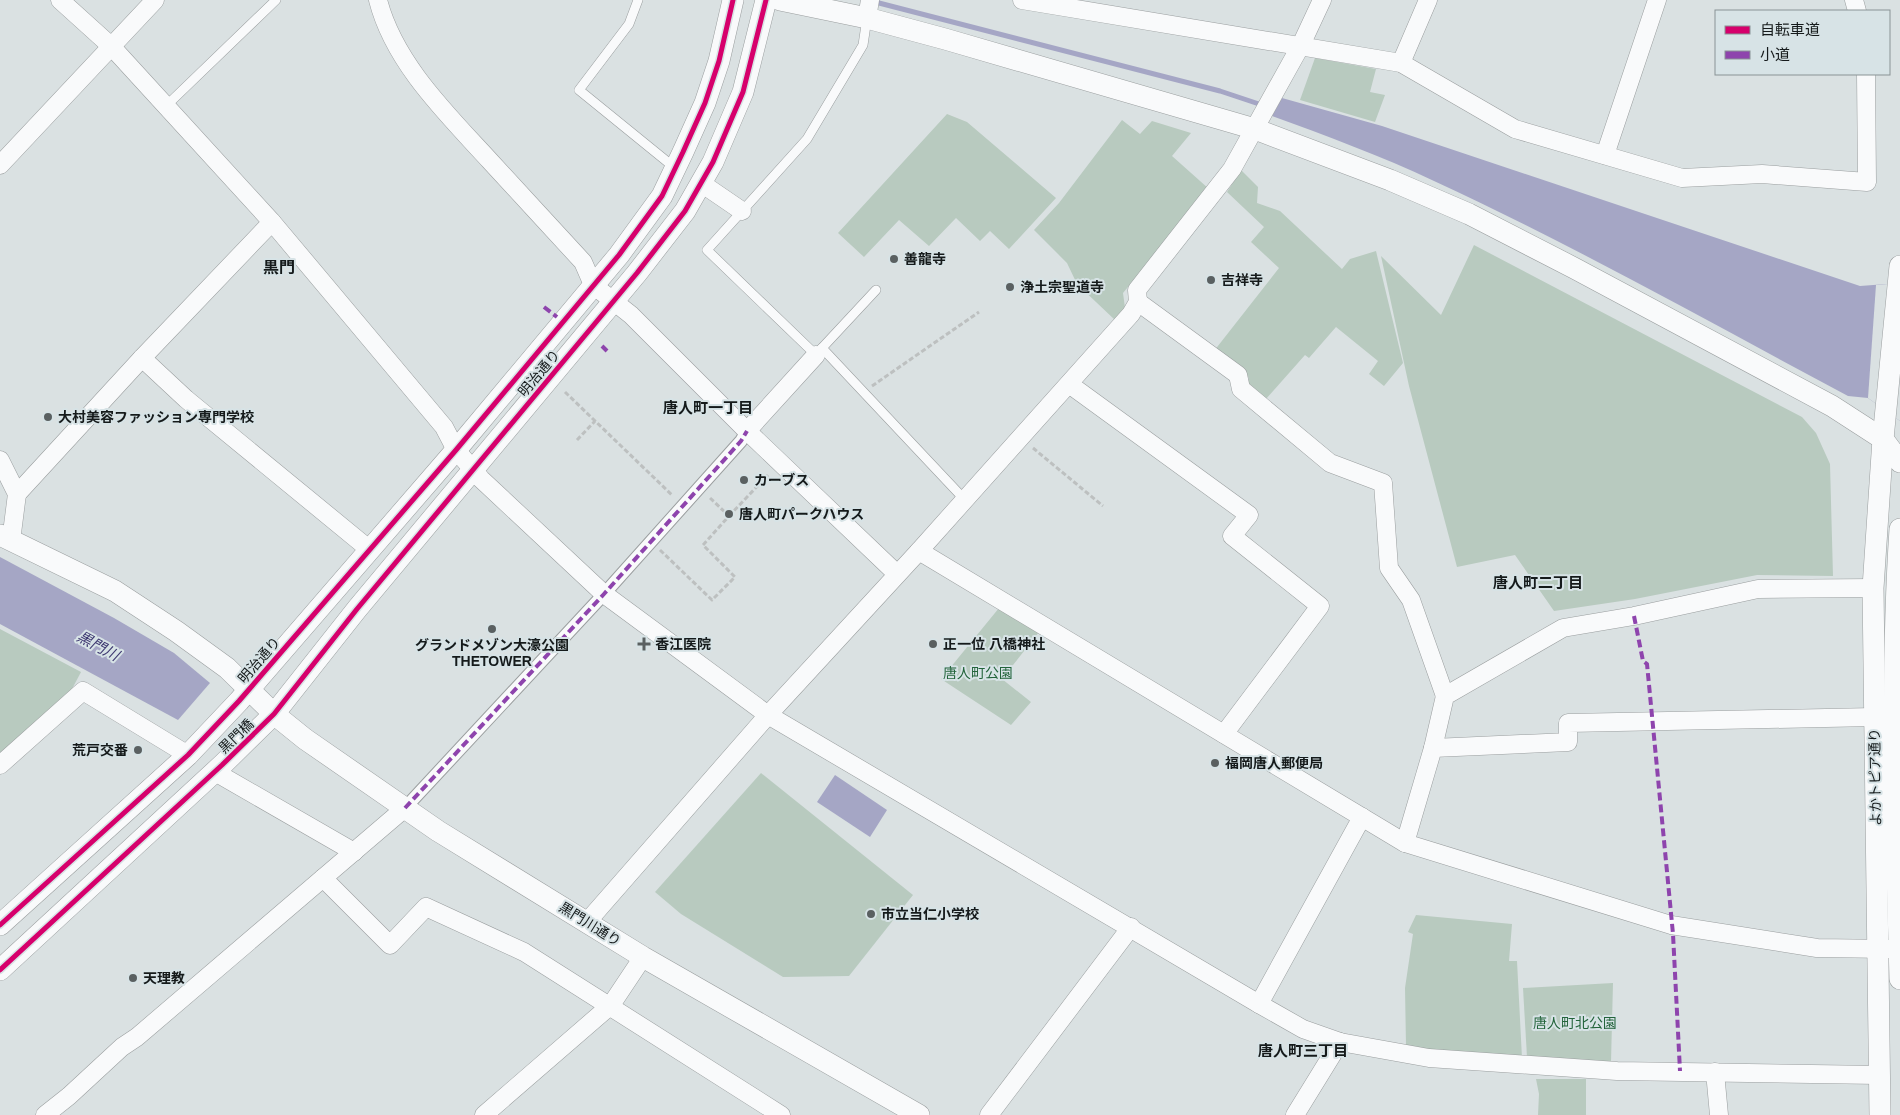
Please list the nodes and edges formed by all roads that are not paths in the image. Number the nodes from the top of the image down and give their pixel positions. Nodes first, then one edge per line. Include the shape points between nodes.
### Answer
1 (60, 0) edge
2 (155, 0) edge
3 (276, 0) edge
4 (378, 0) edge
5 (638, 0) edge
6 (733, 0) edge
7 (766, 0) edge
8 (780, 0) edge
9 (1022, 0) edge
10 (1322, 0) edge
11 (1428, 0) edge
12 (1657, 0) edge
13 (868, 9) edge
14 (1301, 45) junction
15 (112, 47) junction
16 (1401, 63) junction
17 (1866, 75) edge
18 (166, 106) junction
19 (1258, 123) junction
20 (1605, 155) junction
21 (0, 165) edge
22 (675, 168) junction
23 (701, 183) junction
24 (742, 211) junction
25 (272, 222) junction
26 (1900, 266) edge
27 (593, 285) junction
28 (876, 290) dead end
29 (613, 302) junction
30 (1138, 302) junction
31 (819, 352) junction
32 (142, 358) junction
33 (1069, 384) junction
34 (747, 431) junction
35 (1883, 439) junction
36 (456, 450) junction
37 (0, 460) edge
38 (1900, 462) edge
39 (473, 470) junction
40 (17, 494) junction
41 (965, 500) junction
42 (1900, 529) edge
43 (5, 538) edge
44 (370, 550) junction
45 (919, 551) junction
46 (897, 574) junction
47 (1873, 588) junction
48 (604, 594) junction
49 (244, 696) junction
50 (1445, 696) junction
51 (1898, 703) edge
52 (768, 714) junction
53 (1874, 717) junction
54 (270, 719) junction
55 (1224, 734) junction
56 (1433, 748) junction
57 (194, 749) junction
58 (0, 765) edge
59 (219, 769) junction
60 (405, 808) junction
61 (1362, 817) junction
62 (1405, 843) junction
63 (354, 852) junction
64 (323, 878) junction
65 (587, 922) junction
66 (0, 925) edge
67 (1131, 927) junction
68 (1876, 949) junction
69 (1900, 949) edge
70 (643, 957) junction
71 (0, 970) edge
72 (1900, 979) edge
73 (1259, 1004) junction
74 (611, 1005) junction
75 (1340, 1042) junction
76 (1715, 1072) junction
77 (1879, 1075) junction
78 (890, 1109) edge
79 (45, 1115) edge
80 (484, 1115) edge
81 (781, 1115) edge
82 (919, 1115) edge
83 (989, 1115) edge
84 (1295, 1115) edge
85 (1719, 1115) edge
86 (1880, 1115) edge

1 - 15 street
2 - 15 street
3 - 18 lane
4 - 27 street via 384,22 408,63 446,112 583,262
5 - 22 lane via 629,24 579,90
6 - 22 street, 明治通り via 705,103
7 - 23 street, 明治通り via 743,92
8 - 13 street
9 - 14 street
10 - 14 street
11 - 16 street
12 - 20 street
13 - 19 street
13 - 24 lane via 863,45 807,139
14 - 16 street
14 - 19 street
15 - 18 street
15 - 21 street
16 - 20 street via 1515,129
17 - 20 street via 1867,182 1762,174 1682,178
18 - 25 street
19 - 30 street via 1232,169 1136,290
19 - 35 street via 1469,214 1832,406
22 - 27 street, 明治通り via 662,196 619,256
23 - 24 street
23 - 29 street, 明治通り via 685,211
24 - 31 lane via 707,250
25 - 32 street
25 - 36 street via 444,427
26 - 35 street, よかトピア通り
27 - 29 street
27 - 36 street, 明治通り
28 - 31 lane
29 - 34 street via 631,315
29 - 39 street, 明治通り
30 - 33 street via 1132,314
30 - 50 street via 1238,375 1241,389 1330,462 1382,483 1389,568 1411,600
31 - 34 street
31 - 41 lane via 845,372
32 - 40 street
32 - 44 street via 186,399
33 - 41 street
33 - 55 street via 1249,515 1232,536 1320,606
34 - 46 street
34 - 48 street
35 - 38 street
35 - 47 street, よかトピア通り
36 - 39 street
36 - 44 street, 明治通り
37 - 40 street
39 - 48 street
39 - 54 street, 明治通り
40 - 43 street
41 - 45 street
42 - 51 street, よかトピア通り via 1896,590
43 - 49 street, 黒門川通り via 115,591 176,631 227,668
44 - 49 street, 明治通り
45 - 46 street
45 - 55 street
46 - 52 street
47 - 50 street via 1758,589 1563,628
47 - 53 street, よかトピア通り
48 - 52 street
48 - 60 street
49 - 54 street, 黒門川通り
49 - 57 street, 黒門橋
50 - 56 street
51 - 69 street, よかトピア通り
52 - 65 street
52 - 67 street
53 - 56 street via 1568,723 1568,742
53 - 68 street, よかトピア通り
54 - 59 street, 黒門橋
54 - 60 street, 黒門川通り
55 - 61 street
56 - 62 street
57 - 58 street via 83,691
57 - 66 street
59 - 63 street
59 - 71 street
60 - 63 street
60 - 65 street, 黒門川通り
61 - 62 street
61 - 73 street
62 - 68 street via 1671,925 1817,948
63 - 64 street
64 - 74 street via 390,945 426,907 524,952
64 - 79 street
65 - 70 street, 黒門川通り
67 - 73 street
67 - 83 street
68 - 69 street
68 - 77 street, よかトピア通り
69 - 72 street, よかトピア通り
70 - 74 street
70 - 78 street, 黒門川通り
73 - 75 street via 1303,1029
74 - 80 street
74 - 81 street
75 - 76 street via 1428,1058 1617,1072
75 - 84 street
76 - 77 street
76 - 85 street
77 - 86 street, よかトピア通り
78 - 82 street, 黒門川通り

